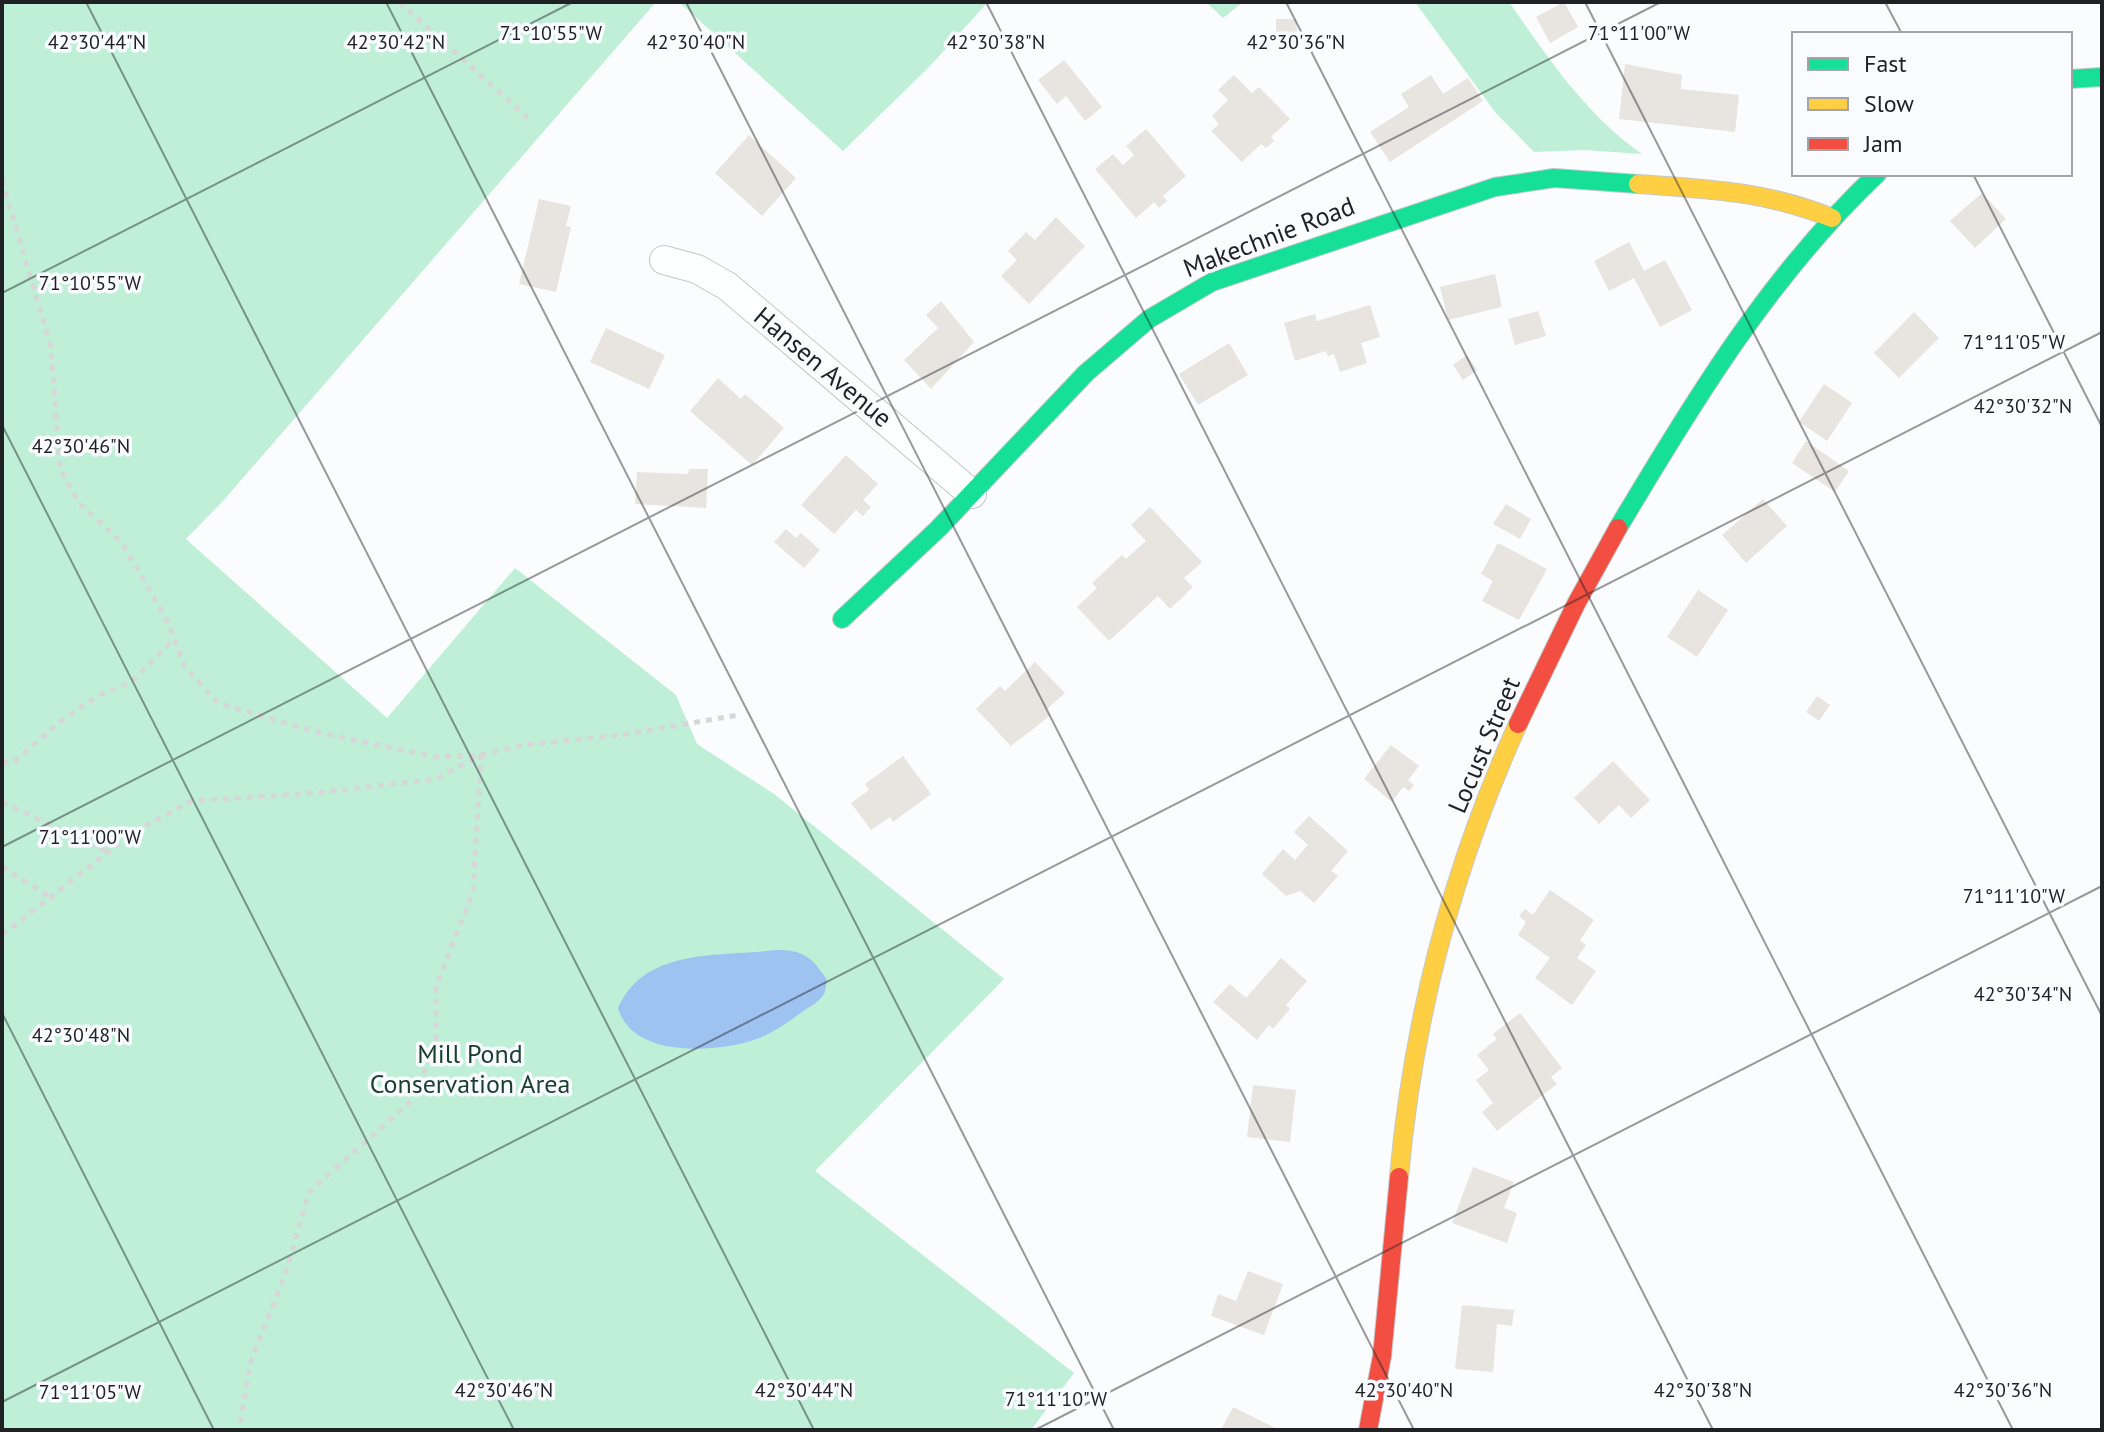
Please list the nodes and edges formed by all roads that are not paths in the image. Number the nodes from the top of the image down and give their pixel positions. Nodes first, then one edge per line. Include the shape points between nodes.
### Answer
1 (2102, 77) edge
2 (2072, 79) edge
3 (1875, 176) edge
4 (1832, 218) junction
5 (664, 260) dead end
6 (972, 494) junction
7 (842, 619) dead end
8 (1368, 1430) edge

1 - 2 street
3 - 4 street, Locust Street
4 - 6 street, Makechnie Road via 1791,201 1734,190 1554,178 1495,187 1381,222 1242,269 1167,307 1086,373
4 - 8 street, Locust Street via 1736,341 1637,496 1553,651 1481,813 1439,934 1417,1038 1385,1328
5 - 6 street, Hansen Avenue via 697,269 727,286
6 - 7 street, Makechnie Road

